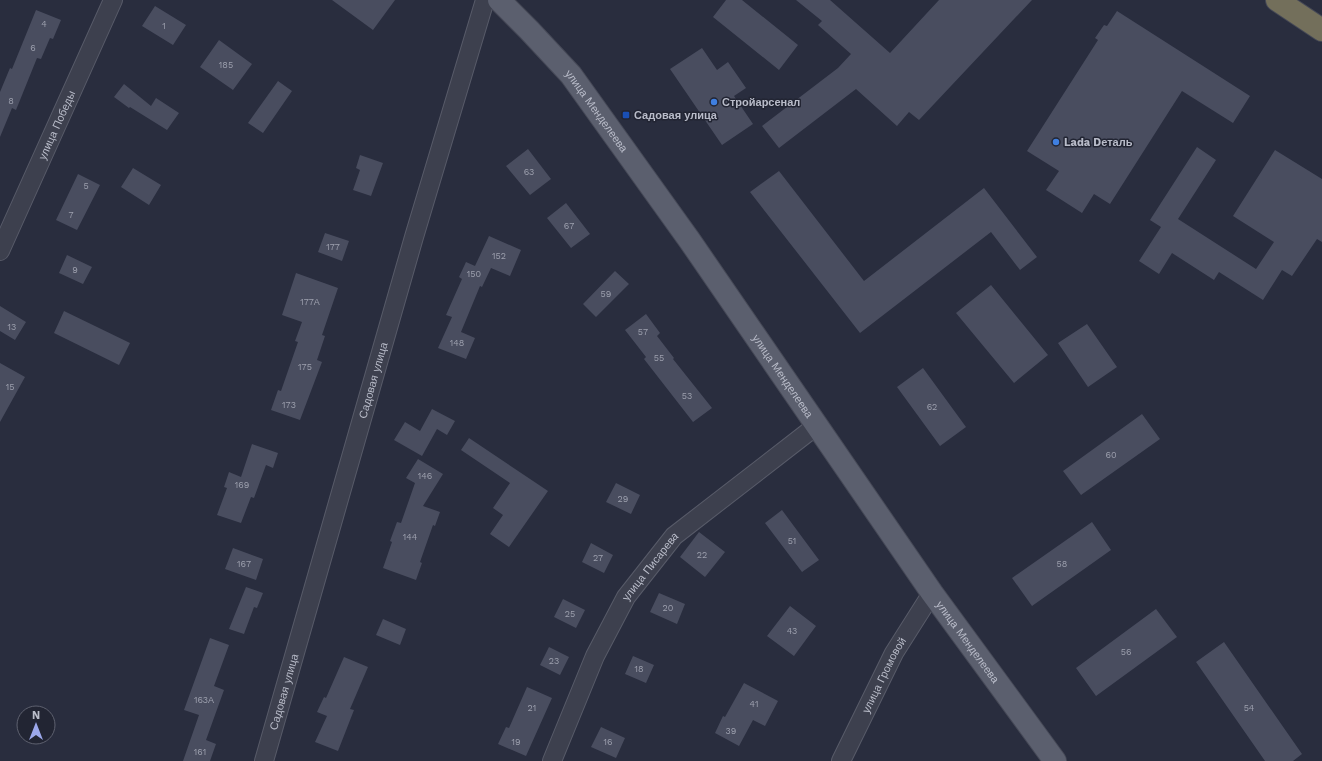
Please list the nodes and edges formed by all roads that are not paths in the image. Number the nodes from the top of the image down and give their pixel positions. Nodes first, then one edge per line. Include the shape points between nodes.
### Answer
1 (113, 0) edge
2 (485, 0) edge
3 (499, 0) edge
4 (1277, 0) edge
5 (1322, 30) edge
6 (0, 251) edge
7 (816, 426) junction
8 (932, 593) junction
9 (264, 761) edge
10 (552, 761) edge
11 (841, 761) edge
12 (1055, 761) edge

1 - 6 street, улица Победы
2 - 9 street, Садовая улица via 414,237
3 - 7 main road, улица Менделеева via 571,75 690,241
4 - 5 highway
7 - 8 main road, улица Менделеева
7 - 10 street, улица Писарева via 674,536 626,597 595,656
8 - 11 street, улица Громовой via 894,653
8 - 12 main road, улица Менделеева

